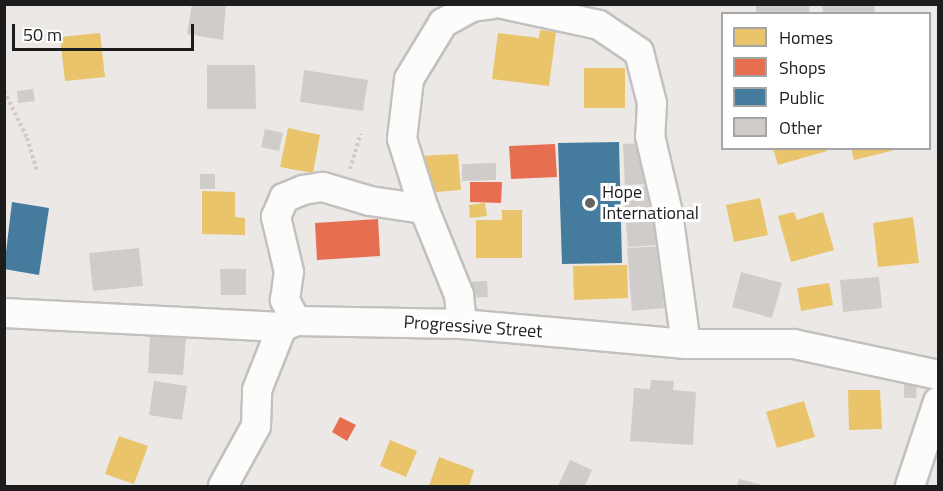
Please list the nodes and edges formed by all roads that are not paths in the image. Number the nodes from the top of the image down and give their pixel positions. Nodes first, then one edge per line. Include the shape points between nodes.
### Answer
1 (493, 4) edge
2 (503, 4) edge
3 (424, 209) junction
4 (4, 313) edge
5 (289, 324) junction
6 (462, 324) junction
7 (686, 344) junction
8 (939, 375) edge
9 (939, 402) edge
10 (223, 486) edge
11 (910, 486) edge

1 - 3 street via 472,7 443,23 409,79 402,139
2 - 7 street via 599,25 639,52 652,103 650,136 668,213
3 - 5 street via 323,187 284,198 276,217 289,272 285,300
3 - 6 street via 459,295
4 - 5 street, Progressive Street
5 - 6 street, Progressive Street
5 - 10 street via 257,390 255,426
6 - 7 street, Progressive Street
7 - 8 street, Progressive Street via 794,344
9 - 11 street

